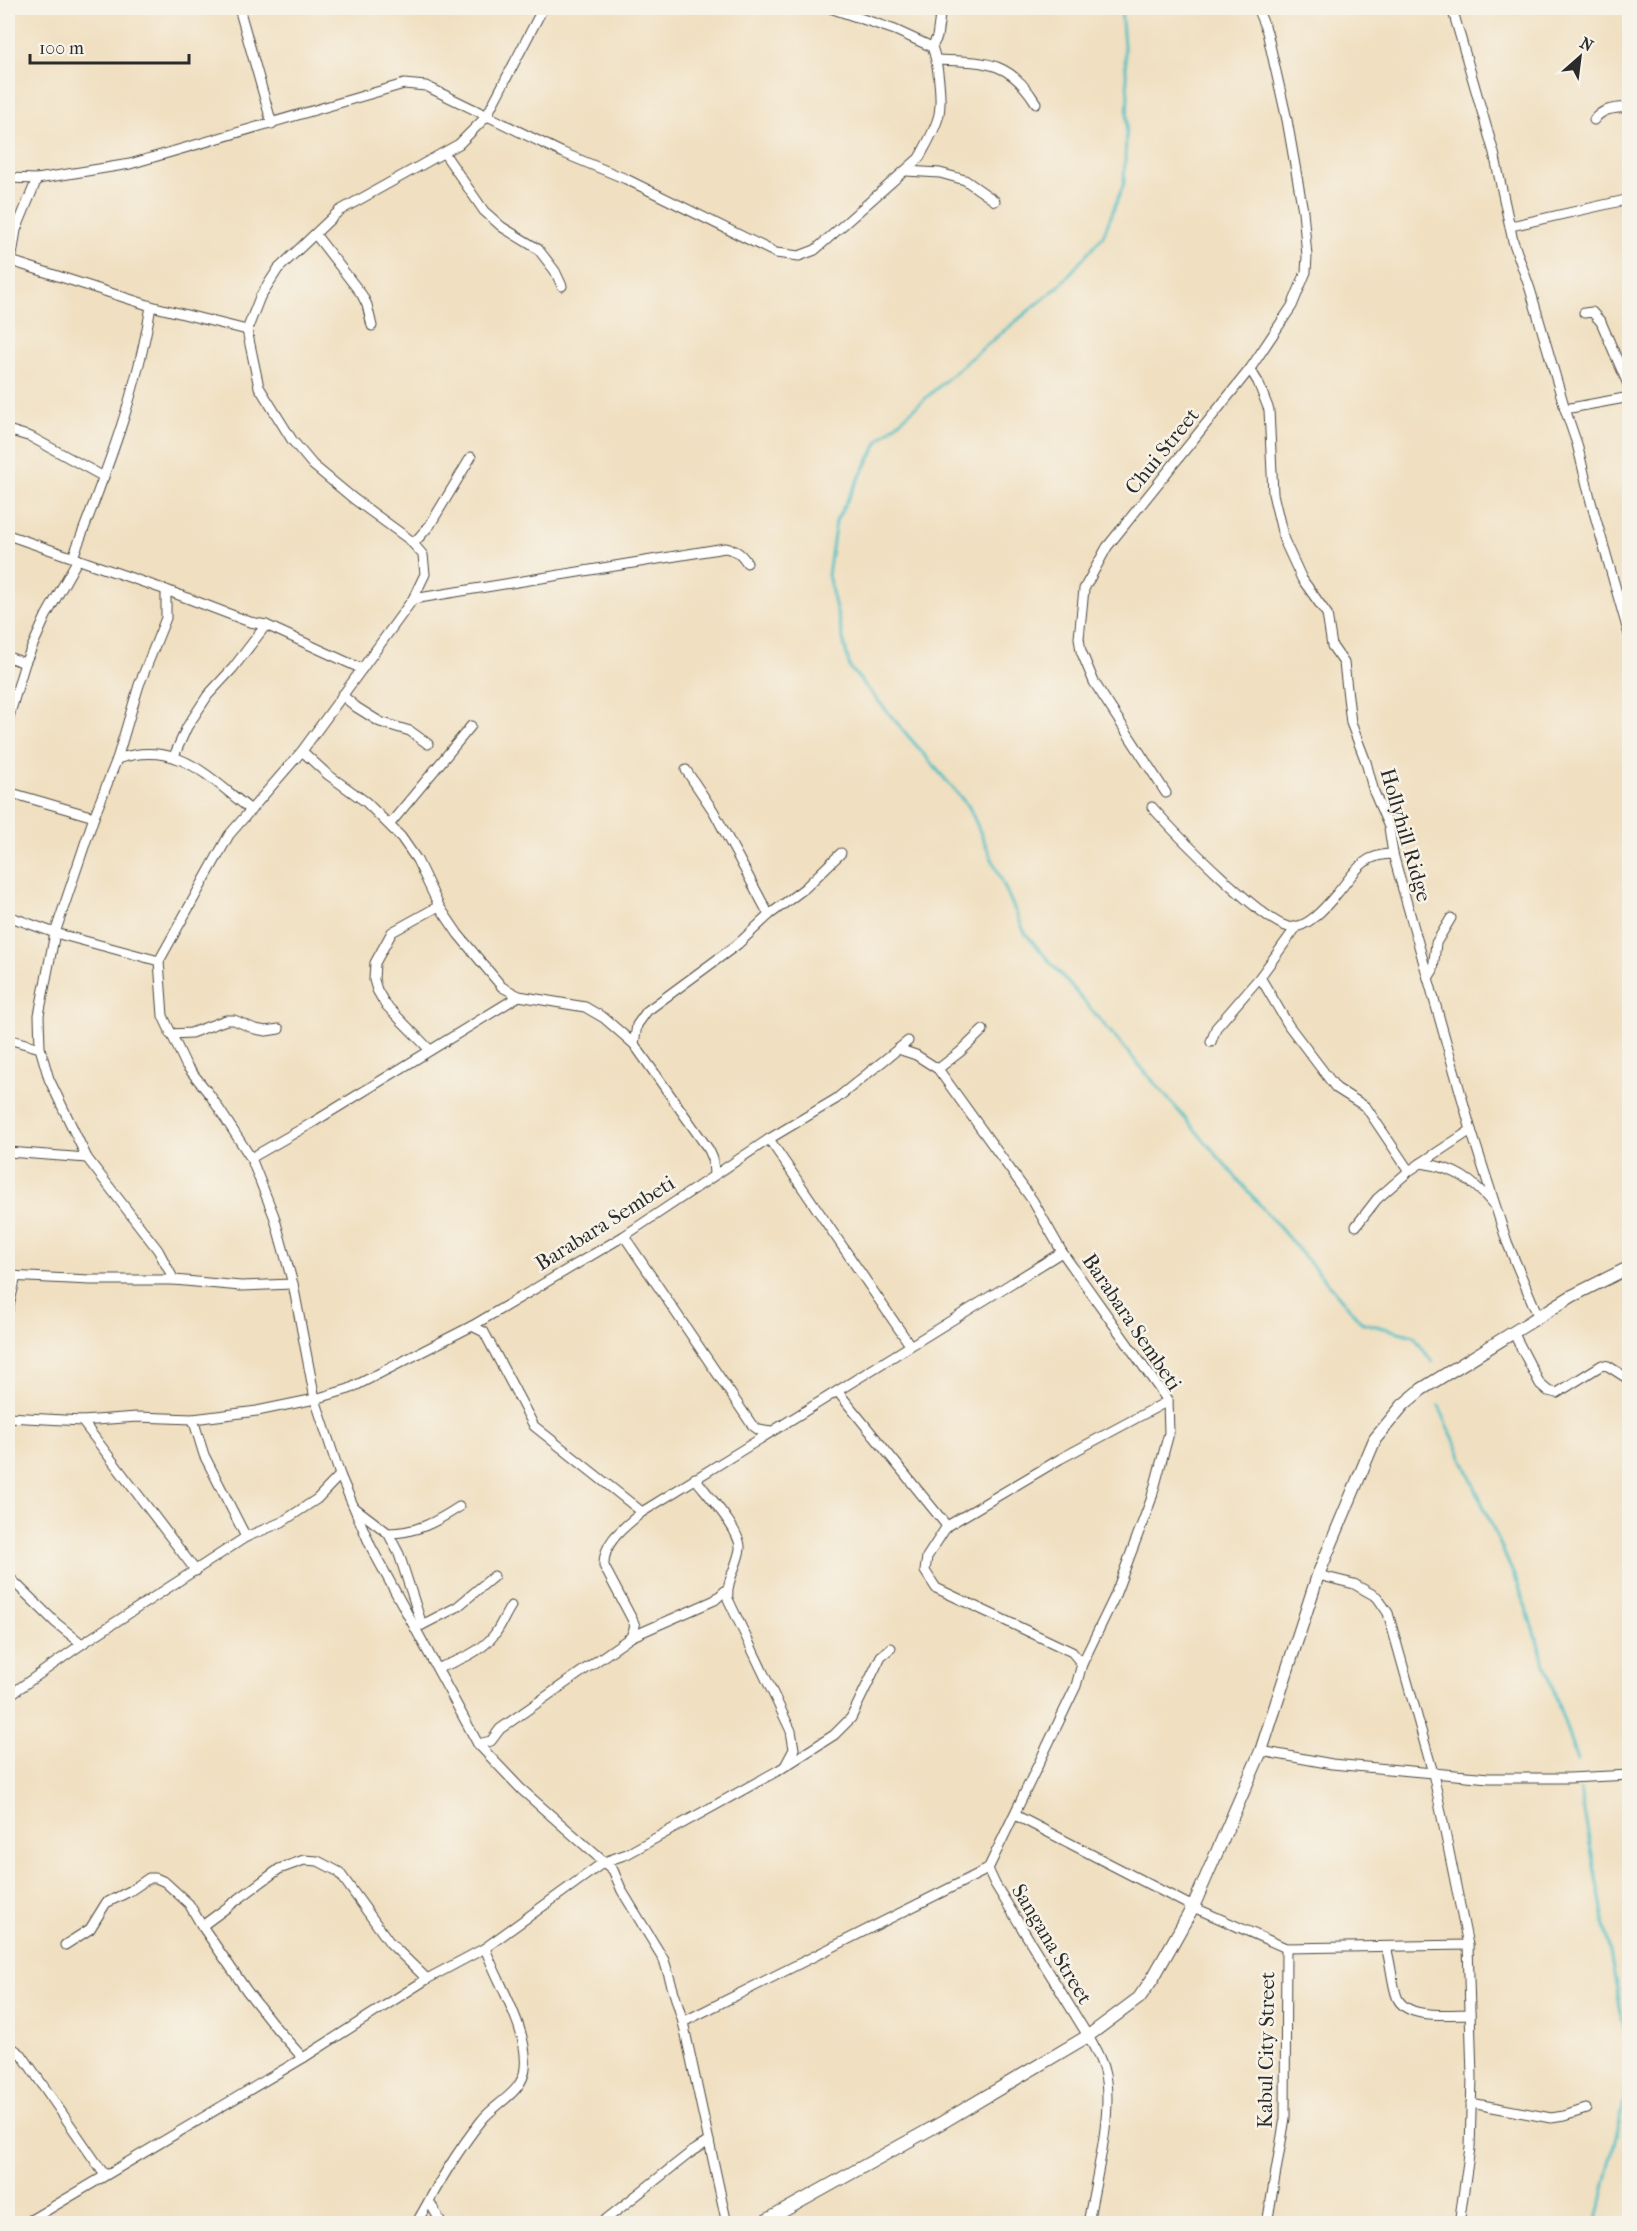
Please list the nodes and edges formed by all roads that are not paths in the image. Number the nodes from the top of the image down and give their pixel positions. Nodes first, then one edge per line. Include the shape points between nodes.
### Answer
1 (239, 8) edge
2 (543, 8) edge
3 (830, 8) edge
4 (941, 8) edge
5 (1257, 8) edge
6 (1452, 8) edge
7 (932, 47) junction
8 (937, 60) junction
9 (1036, 103) dead end
10 (1629, 107) edge
11 (486, 117) junction
12 (1594, 120) dead end
13 (272, 124) junction
14 (444, 153) junction
15 (906, 171) junction
16 (8, 178) edge
17 (37, 179) junction
18 (1629, 199) edge
19 (995, 201) dead end
20 (1511, 226) junction
21 (315, 234) junction
22 (9, 261) edge
23 (562, 286) dead end
24 (151, 306) junction
25 (1584, 313) dead end
26 (372, 326) dead end
27 (247, 330) junction
28 (1250, 369) junction
29 (1629, 389) edge
30 (1629, 397) edge
31 (1565, 409) junction
32 (8, 430) edge
33 (471, 457) dead end
34 (104, 477) junction
35 (8, 535) edge
36 (413, 544) junction
37 (76, 558) junction
38 (747, 563) dead end
39 (166, 590) junction
40 (413, 598) junction
41 (266, 626) junction
42 (1629, 638) edge
43 (8, 657) edge
44 (25, 663) junction
45 (362, 669) junction
46 (342, 695) junction
47 (8, 720) edge
48 (471, 726) dead end
49 (428, 744) dead end
50 (302, 751) junction
51 (174, 756) junction
52 (117, 759) junction
53 (686, 770) dead end
54 (8, 792) edge
55 (1166, 793) dead end
56 (1152, 807) dead end
57 (251, 810) junction
58 (94, 817) junction
59 (390, 824) junction
60 (841, 853) dead end
61 (1393, 854) junction
62 (439, 906) junction
63 (769, 915) junction
64 (8, 916) edge
65 (1451, 918) dead end
66 (1297, 926) junction
67 (55, 933) junction
68 (159, 961) junction
69 (1260, 977) junction
70 (1428, 978) junction
71 (519, 996) junction
72 (279, 1029) dead end
73 (983, 1030) dead end
74 (170, 1034) junction
75 (8, 1039) edge
76 (908, 1041) dead end
77 (1212, 1042) dead end
78 (634, 1044) junction
79 (40, 1048) junction
80 (898, 1049) junction
81 (430, 1050) junction
82 (938, 1069) junction
83 (1471, 1130) junction
84 (769, 1139) junction
85 (8, 1152) edge
86 (87, 1158) junction
87 (251, 1158) junction
88 (1421, 1163) junction
89 (1409, 1171) junction
90 (714, 1175) junction
91 (1497, 1209) junction
92 (1356, 1226) dead end
93 (624, 1236) junction
94 (1062, 1251) junction
95 (1629, 1267) edge
96 (12, 1276) edge
97 (174, 1280) junction
98 (293, 1284) junction
99 (8, 1310) edge
100 (1538, 1316) junction
101 (472, 1326) junction
102 (1513, 1332) junction
103 (910, 1345) junction
104 (1629, 1380) edge
105 (838, 1392) junction
106 (315, 1399) junction
107 (1168, 1401) junction
108 (8, 1417) edge
109 (193, 1419) junction
110 (82, 1421) junction
111 (770, 1432) junction
112 (340, 1475) junction
113 (695, 1478) junction
114 (353, 1507) junction
115 (459, 1507) dead end
116 (642, 1512) junction
117 (947, 1526) junction
118 (388, 1533) junction
119 (246, 1537) junction
120 (196, 1571) junction
121 (1318, 1575) junction
122 (8, 1576) edge
123 (494, 1576) dead end
124 (727, 1589) junction
125 (511, 1606) dead end
126 (418, 1625) junction
127 (631, 1637) junction
128 (82, 1644) junction
129 (891, 1648) dead end
130 (1082, 1664) junction
131 (438, 1668) junction
132 (8, 1695) edge
133 (478, 1744) junction
134 (1261, 1751) junction
135 (786, 1765) junction
136 (1433, 1773) junction
137 (1629, 1775) edge
138 (1015, 1815) junction
139 (604, 1862) junction
140 (988, 1869) junction
141 (1193, 1907) junction
142 (202, 1926) junction
143 (65, 1945) dead end
144 (1468, 1945) junction
145 (1386, 1947) junction
146 (485, 1948) junction
147 (1286, 1948) junction
148 (427, 1979) junction
149 (1470, 2014) junction
150 (683, 2022) junction
151 (1088, 2036) junction
152 (8, 2045) edge
153 (303, 2058) junction
154 (1472, 2103) junction
155 (1586, 2109) dead end
156 (709, 2141) junction
157 (104, 2174) junction
158 (429, 2201) junction
159 (24, 2223) edge
160 (416, 2223) edge
161 (442, 2223) edge
162 (600, 2223) edge
163 (727, 2223) edge
164 (760, 2223) edge
165 (1088, 2223) edge
166 (1267, 2223) edge
167 (1459, 2223) edge

1 - 13 street
2 - 11 street
3 - 7 street
4 - 7 street
5 - 28 street, Chui Street via 1267,32 1287,120 1307,256 1306,272 1292,306
6 - 20 street
7 - 8 street
8 - 9 street via 981,62 1013,73
8 - 15 street via 939,113 919,158
10 - 12 street via 1607,110
11 - 13 street via 426,86 404,84
11 - 14 street
11 - 15 street via 626,179 776,253 800,256 815,250
13 - 17 street via 130,164
14 - 21 street via 339,211
14 - 23 street via 484,211 538,249
15 - 19 street via 940,173 965,180
16 - 17 street
17 - 22 street via 16,230
18 - 20 street
20 - 31 street
21 - 26 street via 362,295
21 - 27 street via 278,269 260,297
22 - 24 street
24 - 27 street
24 - 34 street via 125,419
25 - 29 street via 1592,312 1601,322
27 - 36 street via 259,387 292,440 313,465
28 - 55 street, Chui Street via 1107,547 1084,589 1081,651 1094,682
28 - 61 street, Hollyhill Ridge via 1269,410 1273,494 1284,540 1302,579 1327,614 1332,646 1344,663 1351,723 1389,827
30 - 31 street
31 - 42 street
32 - 34 street via 31,437
33 - 36 street
34 - 37 street
35 - 37 street
36 - 40 street via 423,555 425,574
37 - 39 street
37 - 44 street
38 - 40 street via 742,554 725,548
39 - 41 street
39 - 52 street via 166,618 139,686
40 - 45 street
41 - 45 street
41 - 51 street via 208,695 186,727
43 - 44 street
44 - 47 street
45 - 46 street
46 - 49 street via 380,722 410,731
46 - 50 street
48 - 59 street
50 - 57 street
50 - 59 street
51 - 52 street via 155,752
51 - 57 street via 198,769
52 - 58 street
53 - 63 street via 714,812
54 - 58 street
56 - 66 street via 1266,916 1289,927
57 - 68 street via 229,835
58 - 67 street
59 - 62 street via 417,860
60 - 63 street via 805,888
61 - 66 street via 1365,859 1326,907
61 - 70 street, Hollyhill Ridge
62 - 71 street via 502,987
62 - 81 street via 392,932 375,963 374,980 385,1004
63 - 78 street via 738,944 646,1011 637,1025
64 - 67 street
65 - 70 street via 1436,943 1433,970
66 - 69 street
67 - 68 street
67 - 79 street via 39,1015
68 - 74 street via 163,1016
69 - 77 street via 1216,1028
69 - 89 street via 1289,1026 1336,1088 1366,1107
70 - 83 street, Hollyhill Ridge
71 - 78 street via 585,1007
71 - 81 street
72 - 74 street via 266,1031 226,1020 191,1033
73 - 82 street
74 - 87 street via 186,1065
75 - 79 street
76 - 80 street, Barabara Sembeti
78 - 90 street via 709,1150
79 - 86 street via 49,1080
80 - 82 street, Barabara Sembeti
80 - 84 street, Barabara Sembeti via 836,1099
81 - 87 street
82 - 94 street, Barabara Sembeti via 1033,1201
83 - 88 street
83 - 91 street, Hollyhill Ridge
84 - 90 street, Barabara Sembeti
84 - 103 street
85 - 86 street
86 - 97 street via 158,1250
87 - 98 street
88 - 89 street
88 - 91 street via 1443,1167 1468,1179
89 - 92 street via 1377,1199
90 - 93 street, Barabara Sembeti
91 - 100 street, Hollyhill Ridge
93 - 101 street, Barabara Sembeti
93 - 111 street via 752,1425
94 - 103 street
94 - 107 street, Barabara Sembeti
95 - 100 street
96 - 97 street via 90,1281
96 - 99 street
97 - 98 street via 241,1286
98 - 106 street
100 - 102 street
101 - 106 street, Barabara Sembeti via 349,1389
101 - 116 street via 484,1332 534,1426
102 - 104 street via 1540,1384 1548,1391 1557,1393 1602,1365
102 - 121 street via 1422,1389 1387,1422 1361,1468
103 - 105 street
105 - 111 street
105 - 117 street
106 - 109 street, Barabara Sembeti
106 - 112 street
107 - 117 street
107 - 130 street, Barabara Sembeti via 1169,1433 1151,1500 1114,1598
108 - 110 street, Barabara Sembeti
109 - 110 street, Barabara Sembeti via 137,1417
109 - 119 street via 204,1455
110 - 120 street
111 - 113 street
112 - 114 street
112 - 119 street via 317,1499
113 - 116 street
113 - 124 street via 740,1542
114 - 118 street
114 - 126 street via 370,1547
115 - 118 street via 434,1524 414,1531
116 - 127 street via 613,1539 603,1557 635,1626
117 - 130 street via 925,1565 927,1577 936,1588 1072,1652
118 - 126 street via 399,1554
119 - 120 street
120 - 128 street
121 - 134 street
121 - 136 street via 1354,1584 1377,1597 1388,1613
122 - 128 street
123 - 126 street via 457,1607
124 - 127 street via 715,1600
124 - 135 street via 728,1599 791,1731 794,1749
125 - 131 street via 484,1646
126 - 131 street
127 - 133 street via 500,1729 491,1741
128 - 132 street
129 - 135 street via 881,1656 858,1707 843,1727
130 - 138 street, Barabara Sembeti via 1076,1686
131 - 133 street
133 - 139 street via 521,1789
134 - 136 street via 1332,1764
134 - 141 street
135 - 139 street via 627,1854
136 - 137 street via 1489,1778
136 - 144 street
138 - 140 street, Barabara Sembeti
138 - 141 street
139 - 146 street
139 - 150 street via 613,1870 664,1960
140 - 150 street
140 - 151 street, Sangana Street
141 - 147 street
141 - 151 street via 1139,1998
142 - 143 street via 189,1904 172,1887 149,1878 105,1903 90,1929
142 - 148 street via 279,1869 304,1860 318,1860 339,1872 390,1943
142 - 153 street via 247,1991
144 - 145 street
144 - 149 street
145 - 147 street
145 - 149 street via 1401,2004 1424,2014
146 - 148 street
146 - 158 street via 518,2022 525,2071 516,2089 484,2118
147 - 166 street, Kabul City Street via 1285,2118
148 - 153 street
149 - 154 street
150 - 156 street
151 - 164 street
151 - 165 street, Sangana Street via 1102,2066 1106,2100
152 - 157 street via 22,2055
153 - 157 street
154 - 155 street via 1551,2118
154 - 167 street
156 - 162 street
156 - 163 street
157 - 159 street
158 - 160 street
158 - 161 street

